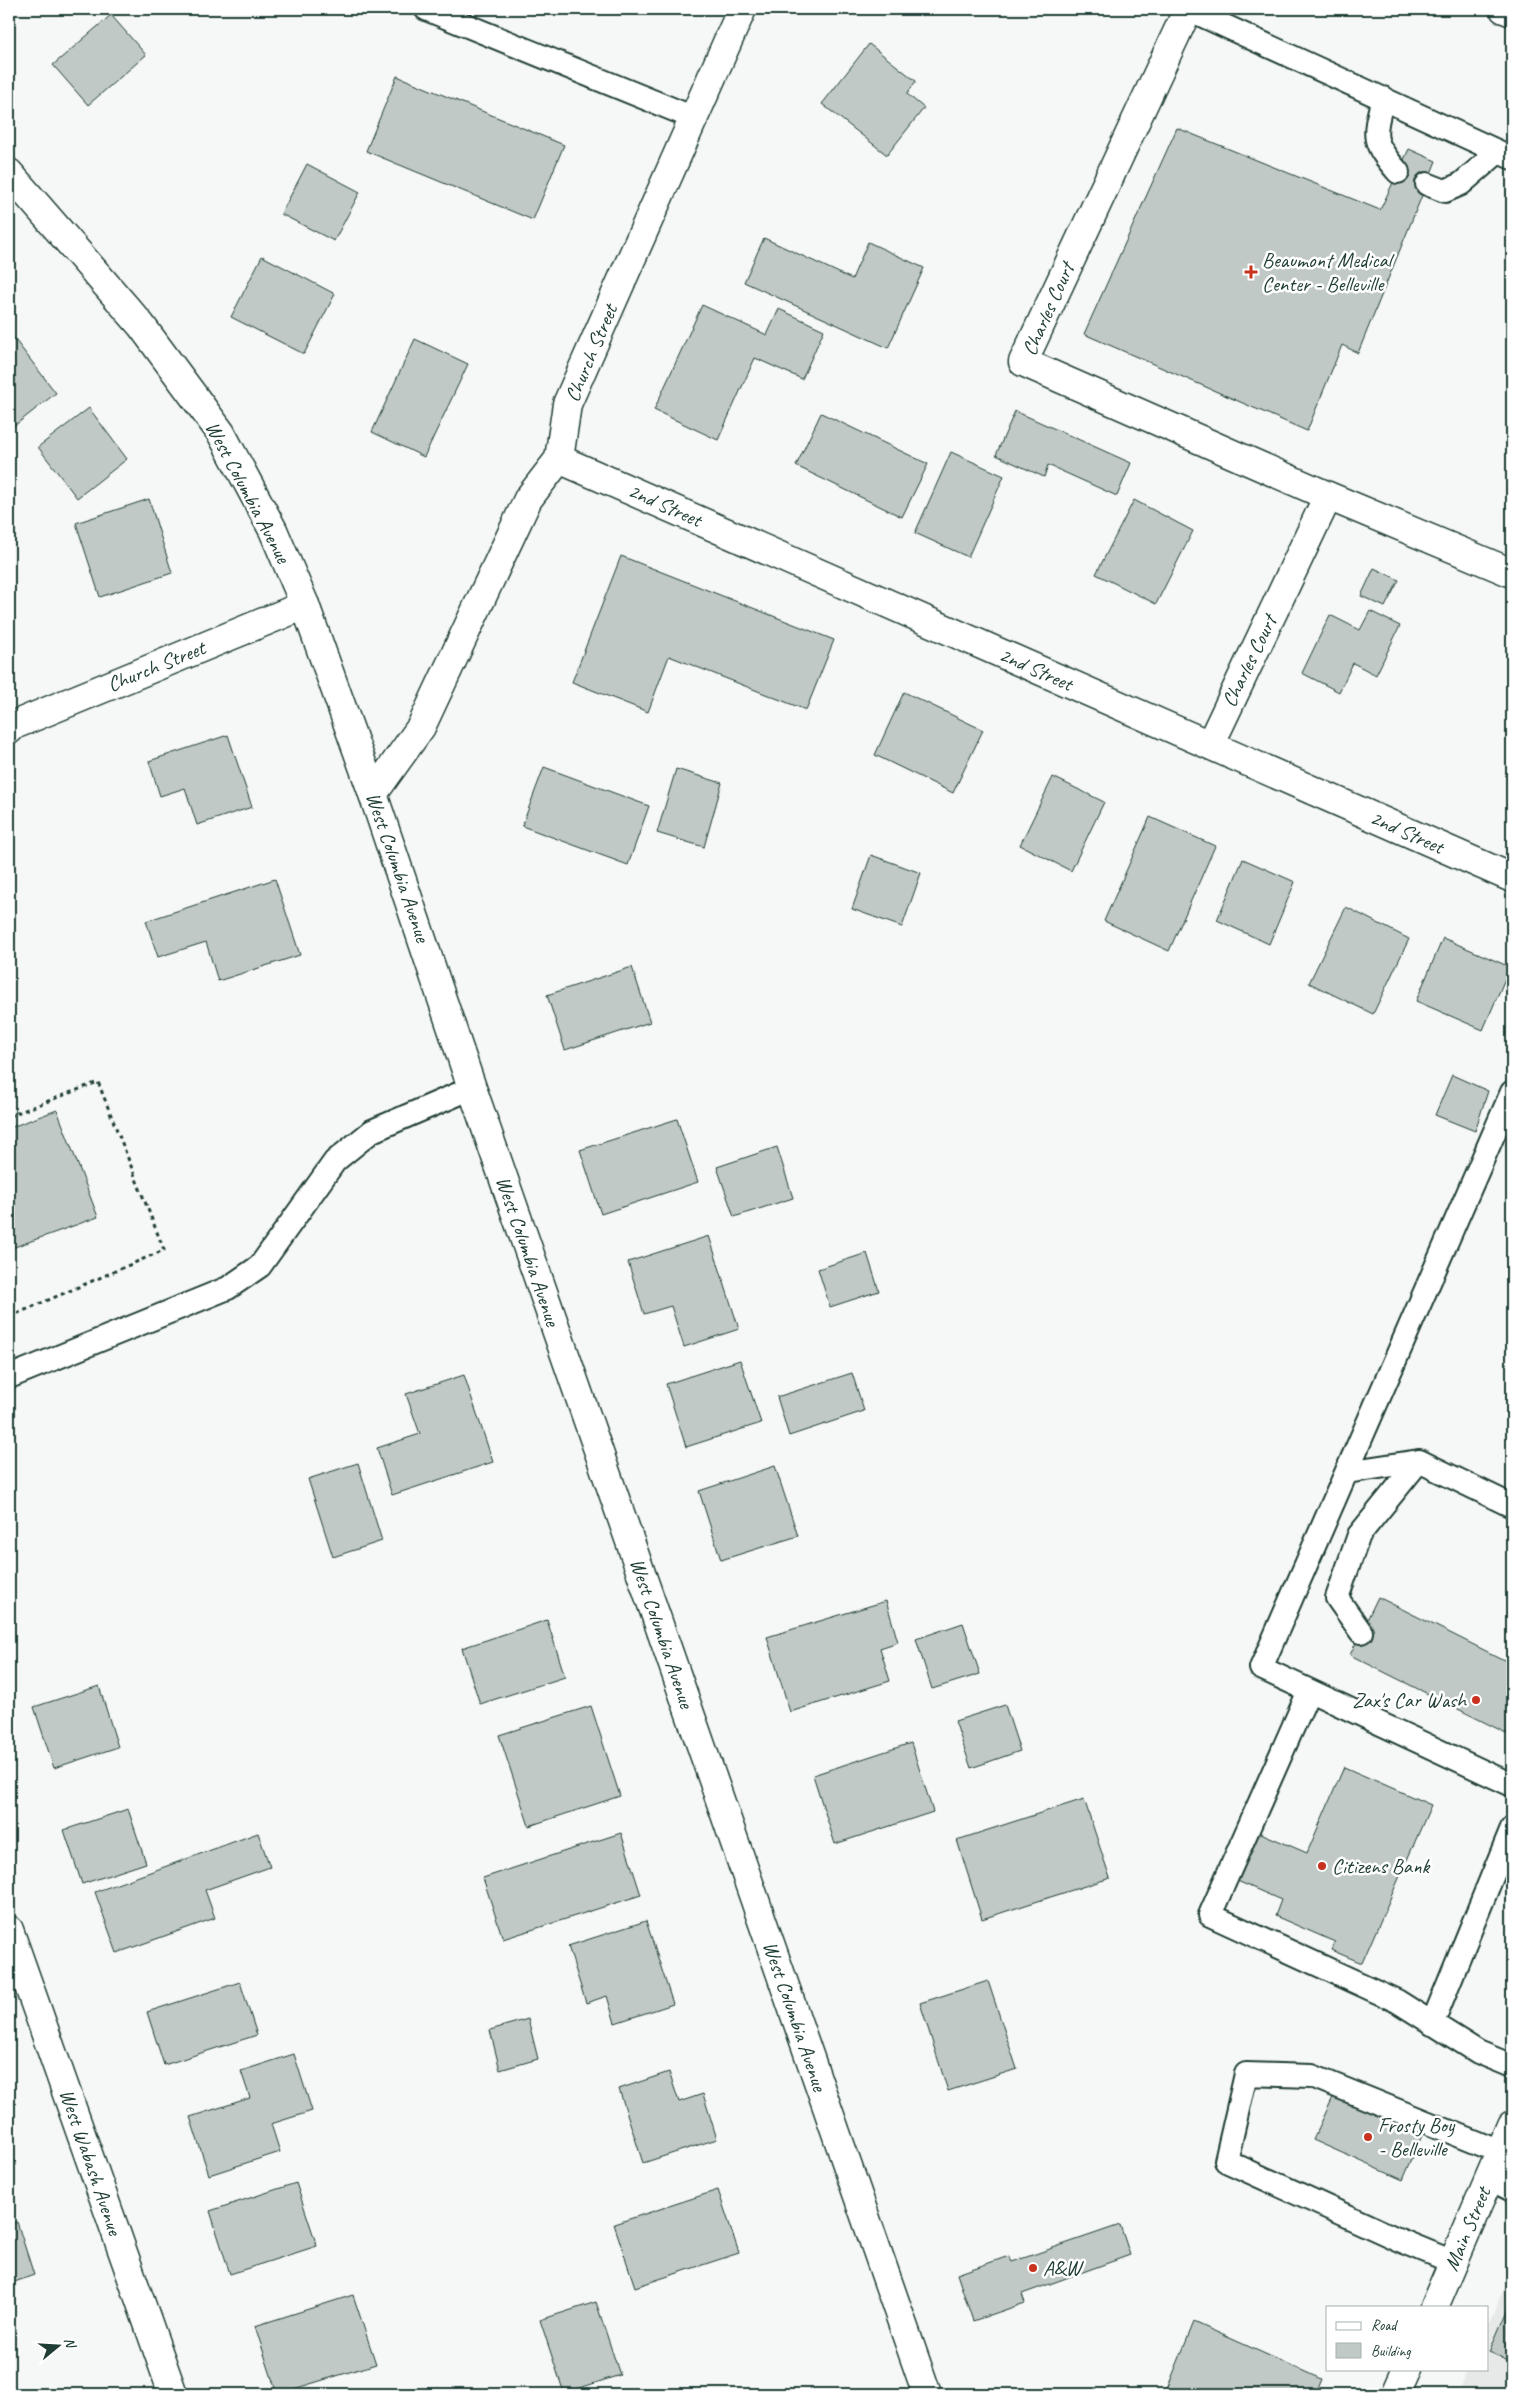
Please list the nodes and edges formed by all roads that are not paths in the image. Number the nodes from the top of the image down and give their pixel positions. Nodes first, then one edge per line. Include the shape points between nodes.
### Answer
1 (426, 9) edge
2 (742, 9) edge
3 (1188, 9) edge
4 (1504, 9) edge
5 (1512, 12) edge
6 (1383, 98) junction
7 (694, 118) junction
8 (1505, 155) edge
9 (1398, 172) dead end
10 (9, 173) edge
11 (1427, 184) dead end
12 (559, 459) junction
13 (1328, 496) junction
14 (1512, 573) edge
15 (305, 605) junction
16 (9, 730) edge
17 (1210, 745) junction
18 (373, 794) junction
19 (1512, 878) edge
20 (472, 1088) junction
21 (1512, 1092) edge
22 (9, 1377) edge
23 (1419, 1461) junction
24 (1347, 1472) junction
25 (1512, 1506) edge
26 (1361, 1632) dead end
27 (1309, 1691) junction
28 (1512, 1785) edge
29 (1512, 1828) edge
30 (9, 1930) edge
31 (1432, 2024) junction
32 (1512, 2066) edge
33 (1512, 2125) edge
34 (1500, 2152) junction
35 (1488, 2178) junction
36 (1512, 2190) edge
37 (1453, 2262) junction
38 (1434, 2306) edge
39 (1407, 2370) edge
40 (173, 2394) edge
41 (927, 2394) edge
42 (1396, 2394) edge

1 - 7 lane
2 - 7 street, Church Street
3 - 6 lane
3 - 13 street, Charles Court via 1023,362
4 - 5 street
6 - 8 lane
6 - 9 lane via 1374,132 1382,154
7 - 12 street, Church Street via 567,404
8 - 11 lane via 1446,191
10 - 15 street, West Columbia Avenue via 141,325 220,433 272,530
12 - 17 street, 2nd Street
12 - 18 street, Church Street via 528,499 421,726
13 - 14 street, Charles Court
13 - 17 street, Charles Court
15 - 16 street, Church Street via 14,725
15 - 18 street, West Columbia Avenue
17 - 19 street, 2nd Street
18 - 20 street, West Columbia Avenue
20 - 22 lane via 372,1131 342,1155 260,1266 228,1288
20 - 41 street, West Columbia Avenue
21 - 24 lane
23 - 24 lane
23 - 25 lane
23 - 26 lane via 1359,1535 1337,1598
24 - 27 lane via 1261,1668
27 - 28 lane
27 - 31 lane via 1210,1915 1397,2001
29 - 31 lane
30 - 40 street, West Wabash Avenue
31 - 32 lane via 1478,2052
33 - 34 street, Main Street
34 - 35 street, Main Street
34 - 37 lane via 1312,2076 1246,2074 1226,2161
35 - 36 lane
35 - 37 street, Main Street
37 - 38 street, Main Street
39 - 42 street

